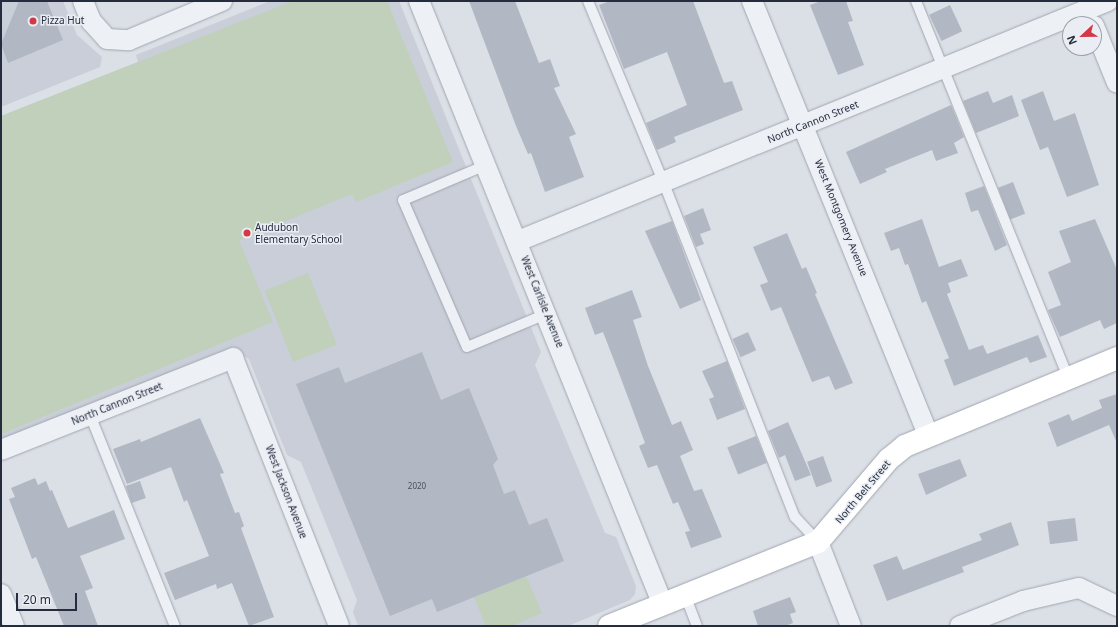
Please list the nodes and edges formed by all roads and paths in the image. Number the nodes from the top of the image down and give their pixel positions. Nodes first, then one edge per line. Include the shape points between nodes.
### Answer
1 (83, 1) edge
2 (222, 1) edge
3 (419, 1) edge
4 (588, 1) edge
5 (752, 1) edge
6 (916, 1) edge
7 (1108, 1) edge
8 (1090, 15) edge
9 (944, 70) junction
10 (1117, 83) edge
11 (803, 126) junction
12 (486, 165) junction
13 (663, 181) junction
14 (518, 241) junction
15 (546, 314) junction
16 (233, 358) joint
17 (1117, 358) edge
18 (1068, 378) junction
19 (90, 415) junction
20 (928, 435) junction
21 (1, 450) edge
22 (818, 542) junction
23 (1, 594) edge
24 (685, 595) junction
25 (663, 605) junction
26 (1117, 606) edge
27 (14, 626) edge
28 (175, 626) edge
29 (338, 626) edge
30 (609, 626) edge
31 (697, 626) edge
32 (851, 626) edge
33 (960, 626) edge

1 - 2 street via 91,21 107,39 129,40
3 - 12 street, West Carlisle Avenue
4 - 13 lane
5 - 11 street, West Montgomery Avenue
6 - 9 lane
7 - 8 street, North Cannon Street
8 - 9 street, North Cannon Street
8 - 10 street
9 - 11 street, North Cannon Street
9 - 18 lane
11 - 13 street, North Cannon Street
11 - 20 street, West Montgomery Avenue
12 - 14 street, West Carlisle Avenue
12 - 15 lane via 403,200 467,348
13 - 14 street, North Cannon Street
13 - 22 lane via 795,516
14 - 15 street, West Carlisle Avenue
15 - 25 street, West Carlisle Avenue
16 - 19 street, North Cannon Street
16 - 29 street, West Jackson Avenue
17 - 18 street, North Belt Street
18 - 20 street, North Belt Street
19 - 21 street, North Cannon Street
19 - 28 lane
20 - 22 street, North Belt Street via 905,446 889,459
22 - 24 street, North Belt Street
22 - 32 street
23 - 27 street
24 - 25 street, North Belt Street
24 - 31 lane
25 - 30 street, North Belt Street
26 - 33 street via 1079,588 1023,600

